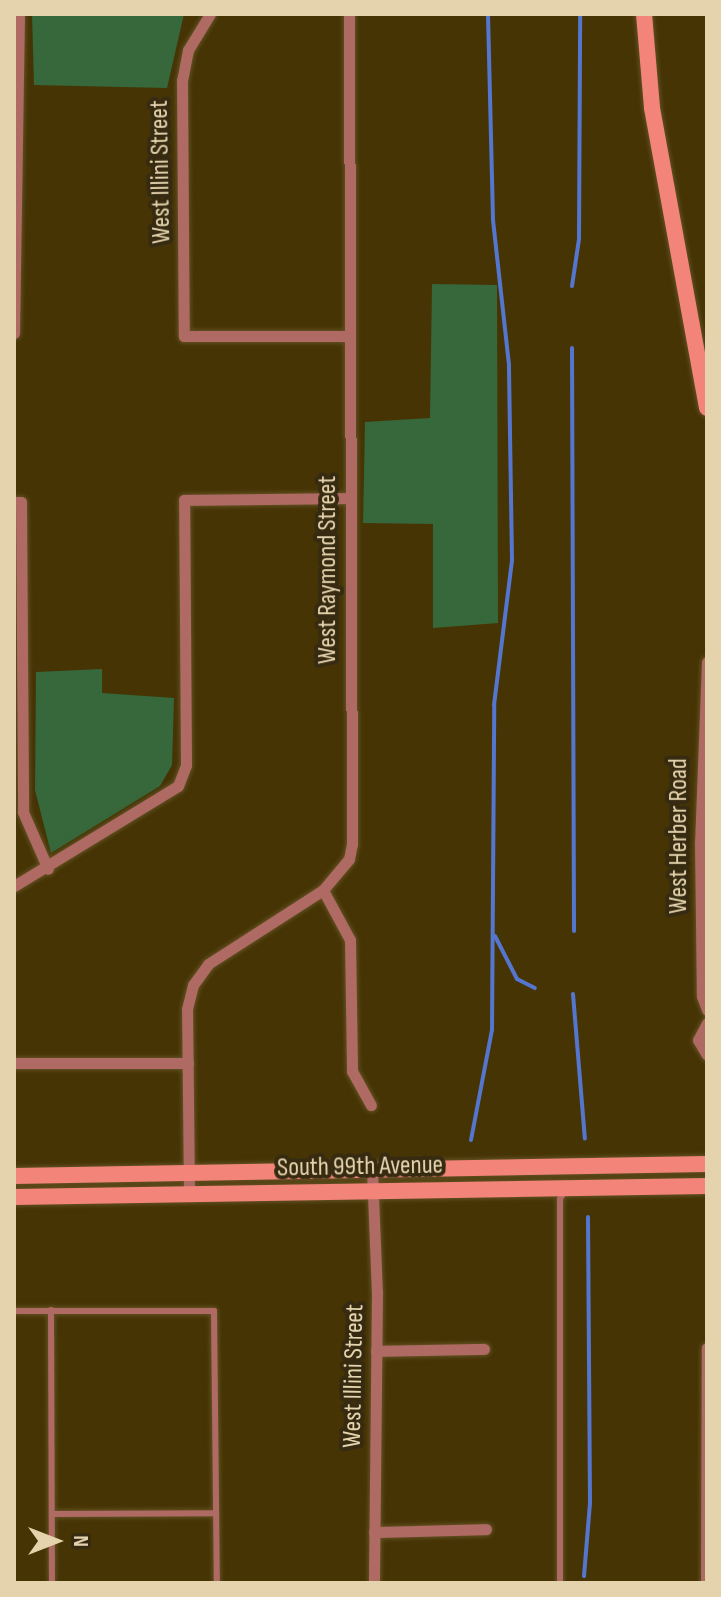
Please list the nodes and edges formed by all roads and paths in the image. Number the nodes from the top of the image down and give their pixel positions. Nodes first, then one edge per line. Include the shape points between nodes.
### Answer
1 (19, 14) edge
2 (349, 14) edge
3 (644, 14) edge
4 (208, 15) edge
5 (16, 173) edge
6 (16, 333) edge
7 (350, 336) junction
8 (707, 408) edge
9 (350, 498) junction
10 (18, 502) edge
11 (707, 662) edge
12 (18, 663) edge
13 (704, 848) edge
14 (48, 869) junction
15 (14, 886) edge
16 (323, 890) junction
17 (707, 1010) edge
18 (707, 1023) edge
19 (707, 1055) edge
20 (14, 1063) edge
21 (188, 1063) junction
22 (371, 1105) dead end
23 (707, 1164) edge
24 (372, 1170) junction
25 (188, 1173) junction
26 (14, 1176) edge
27 (707, 1186) edge
28 (571, 1188) junction
29 (372, 1191) junction
30 (189, 1194) junction
31 (14, 1197) edge
32 (51, 1310) junction
33 (14, 1311) edge
34 (707, 1348) edge
35 (484, 1349) dead end
36 (376, 1351) junction
37 (216, 1513) junction
38 (52, 1514) junction
39 (486, 1529) dead end
40 (374, 1532) junction
41 (52, 1583) edge
42 (217, 1583) edge
43 (374, 1583) edge
44 (560, 1583) edge
45 (706, 1583) edge

1 - 5 street
2 - 7 street, West Raymond Street
3 - 8 main road via 652,108
4 - 7 street, West Illini Street via 188,50 182,80 184,336
5 - 6 street
7 - 9 street, West Raymond Street
9 - 14 street via 184,500 186,765 178,786
9 - 16 street, West Raymond Street via 352,844 349,859
10 - 12 street
11 - 13 street, West Herber Road
12 - 14 street via 23,812
13 - 17 street, West Herber Road via 702,996
14 - 15 street
16 - 21 street, West Raymond Street via 208,964 189,998
16 - 22 street via 350,940 352,1071
18 - 19 street via 698,1040
20 - 21 street
21 - 25 street
23 - 24 main road, South 99th Avenue
24 - 25 main road, South 99th Avenue
24 - 29 street, West Illini Street
25 - 26 main road, South 99th Avenue
25 - 30 street
27 - 28 main road, South 99th Avenue
28 - 29 main road, South 99th Avenue
28 - 44 lane via 560,1199
29 - 30 main road, South 99th Avenue
29 - 36 street, West Illini Street
30 - 31 main road, South 99th Avenue
32 - 33 lane
32 - 37 lane via 214,1311
32 - 38 lane
34 - 45 street
35 - 36 street
36 - 40 street, West Illini Street
37 - 38 lane
37 - 42 lane
38 - 41 lane
39 - 40 street
40 - 43 street, West Illini Street

